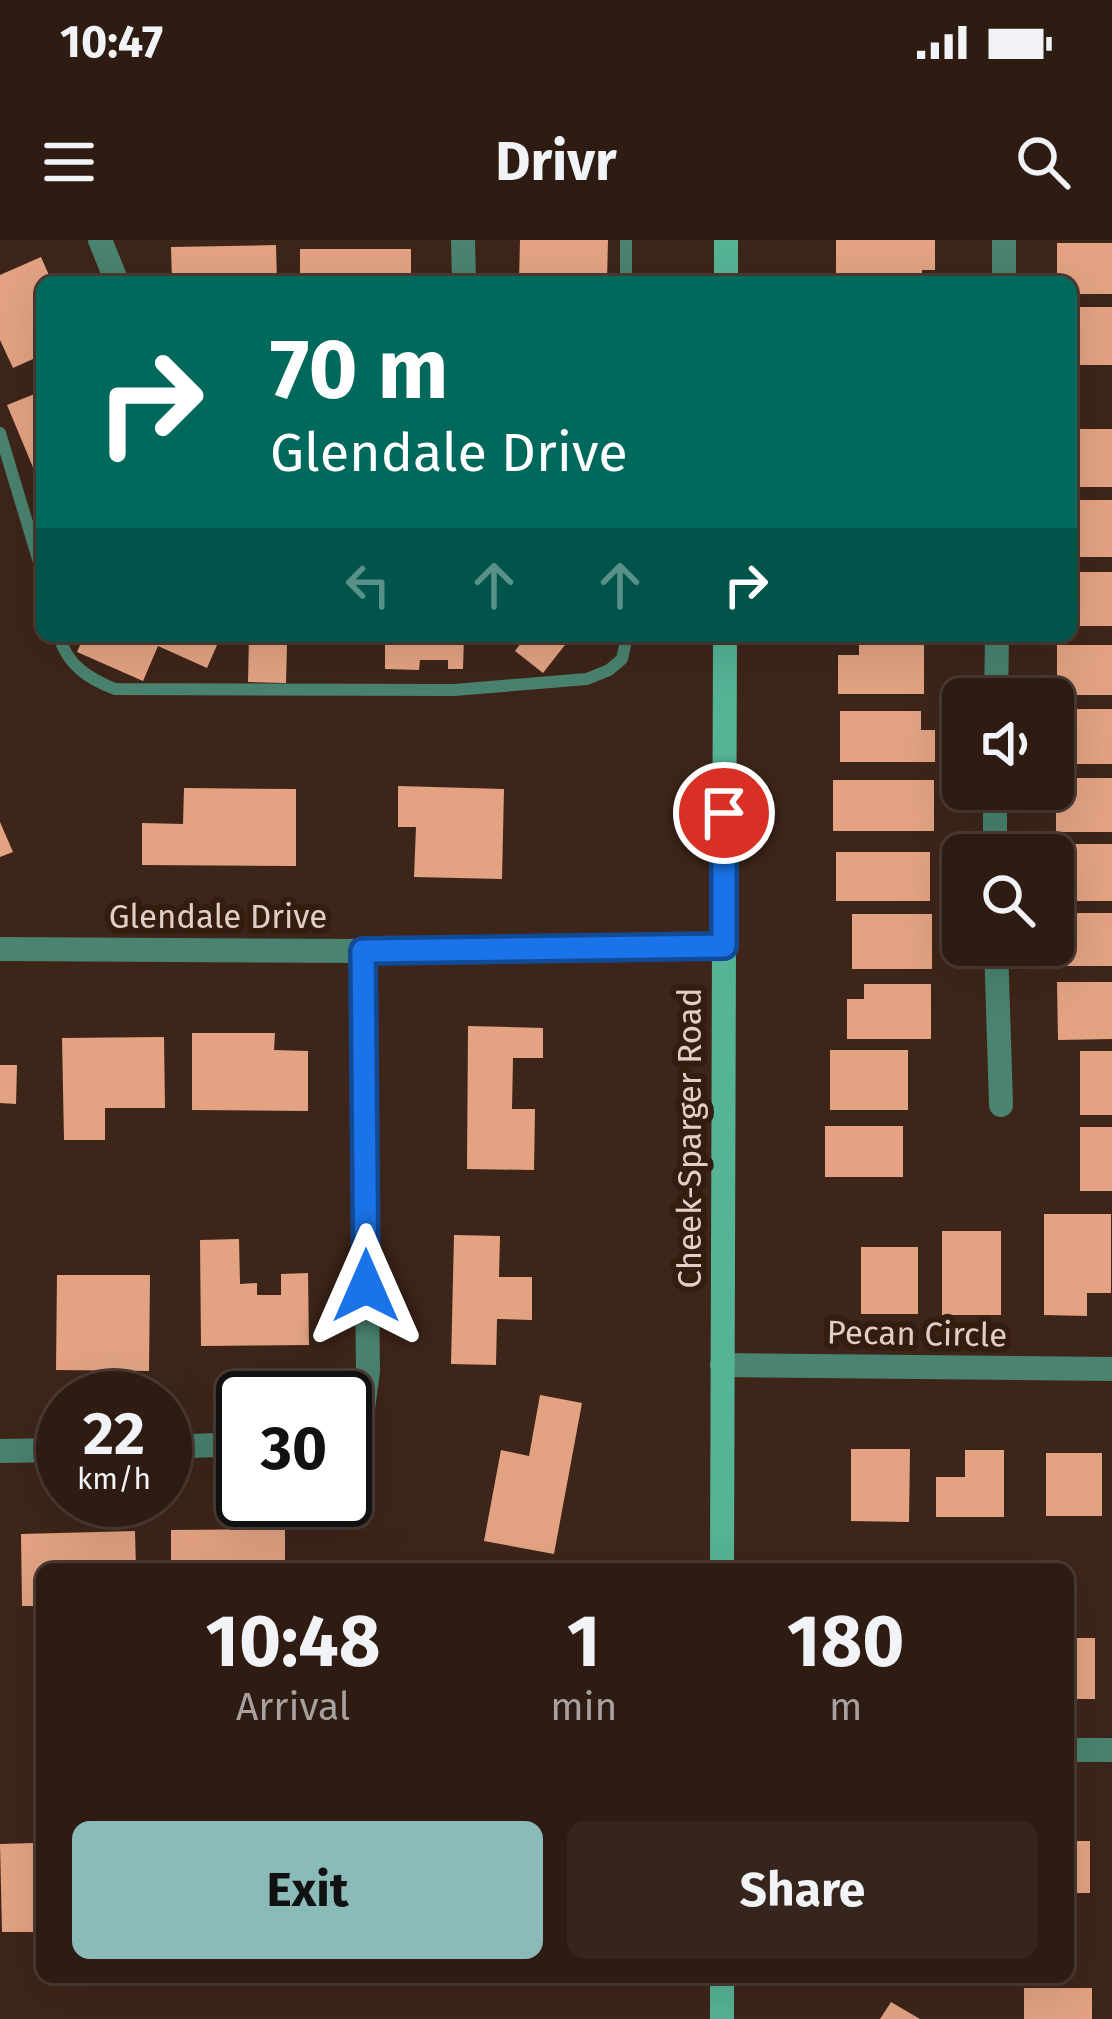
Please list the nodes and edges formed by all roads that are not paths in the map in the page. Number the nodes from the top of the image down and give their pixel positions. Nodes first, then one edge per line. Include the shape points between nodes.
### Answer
1 (100, 240) edge
2 (464, 240) edge
3 (626, 240) edge
4 (726, 240) edge
5 (1004, 240) edge
6 (115, 276) edge
7 (464, 276) edge
8 (626, 276) edge
9 (726, 276) edge
10 (1004, 276) edge
11 (0, 433) edge
12 (36, 552) edge
13 (62, 642) edge
14 (626, 642) edge
15 (725, 642) edge
16 (998, 642) edge
17 (997, 678) edge
18 (724, 946) junction
19 (0, 949) edge
20 (363, 951) junction
21 (997, 966) edge
22 (1001, 1105) dead end
23 (722, 1365) junction
24 (1112, 1370) edge
25 (368, 1371) edge
26 (36, 1450) edge
27 (0, 1451) edge
28 (722, 1563) edge
29 (1074, 1750) edge
30 (1112, 1750) edge
31 (722, 1983) edge
32 (722, 2019) edge

1 - 6 street
2 - 7 street
3 - 8 lane
4 - 9 main road
5 - 10 street
11 - 12 lane
13 - 14 lane via 77,667 116,689 454,690 587,679 622,659
15 - 18 main road, Cheek-Sparger Road
16 - 17 street
18 - 20 street, Glendale Drive
18 - 23 main road, Cheek-Sparger Road
19 - 20 street, Glendale Drive
20 - 25 street
21 - 22 street
23 - 24 street, Pecan Circle
23 - 28 main road, Cheek-Sparger Road
26 - 27 street
29 - 30 street
31 - 32 main road

